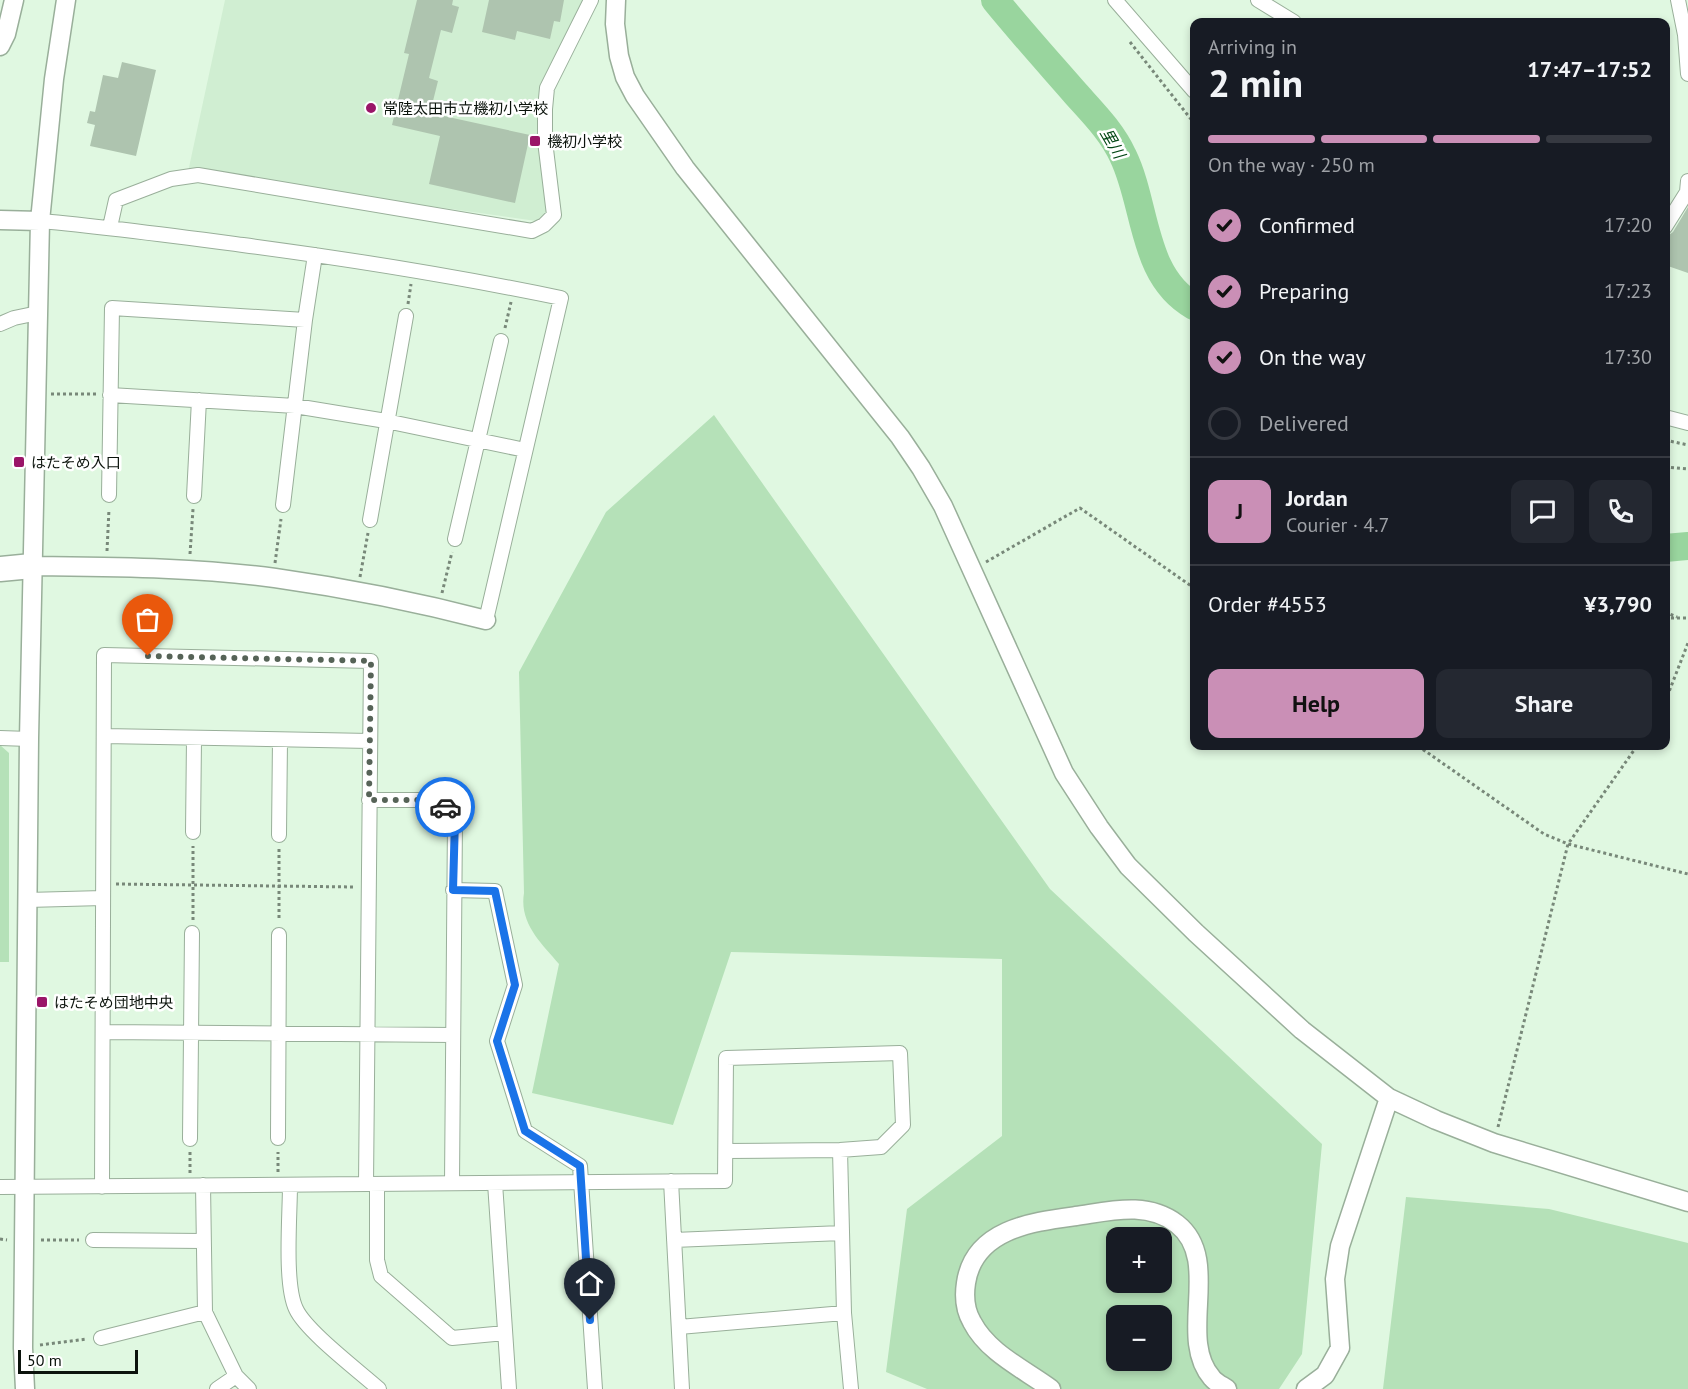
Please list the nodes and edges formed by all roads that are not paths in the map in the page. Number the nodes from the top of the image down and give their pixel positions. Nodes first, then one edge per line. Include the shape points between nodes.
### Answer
1 (14, 0) edge
2 (66, 0) edge
3 (591, 0) edge
4 (616, 0) edge
5 (1115, 0) edge
6 (1258, 0) edge
7 (1678, 0) edge
8 (1287, 18) edge
9 (0, 46) edge
10 (1688, 74) edge
11 (1190, 86) edge
12 (1688, 181) edge
13 (1670, 218) edge
14 (0, 220) edge
15 (40, 221) junction
16 (110, 227) junction
17 (315, 255) junction
18 (38, 313) junction
19 (406, 315) road end
20 (305, 321) junction
21 (0, 324) edge
22 (501, 341) road end
23 (110, 394) junction
24 (199, 400) junction
25 (295, 406) junction
26 (1670, 418) edge
27 (386, 421) junction
28 (1688, 423) edge
29 (478, 441) junction
30 (525, 450) junction
31 (109, 495) road end
32 (195, 496) road end
33 (283, 506) road end
34 (370, 520) road end
35 (455, 539) road end
36 (32, 566) junction
37 (0, 568) edge
38 (486, 620) joint
39 (104, 736) junction
40 (0, 738) edge
41 (29, 739) junction
42 (194, 739) junction
43 (280, 740) junction
44 (370, 741) junction
45 (369, 800) junction
46 (193, 832) road end
47 (279, 836) road end
48 (453, 890) junction
49 (104, 891) junction
50 (27, 900) junction
51 (192, 933) road end
52 (279, 935) road end
53 (103, 1032) junction
54 (192, 1032) junction
55 (279, 1033) junction
56 (367, 1034) junction
57 (453, 1035) junction
58 (1389, 1098) junction
59 (278, 1138) road end
60 (190, 1139) road end
61 (726, 1150) junction
62 (840, 1150) junction
63 (670, 1181) junction
64 (580, 1182) junction
65 (452, 1183) junction
66 (495, 1183) junction
67 (371, 1184) junction
68 (284, 1185) junction
69 (102, 1186) junction
70 (196, 1186) junction
71 (0, 1187) edge
72 (25, 1187) junction
73 (1688, 1202) edge
74 (842, 1233) junction
75 (93, 1240) road end
76 (674, 1240) junction
77 (203, 1241) junction
78 (205, 1312) junction
79 (844, 1313) junction
80 (679, 1327) junction
81 (505, 1333) junction
82 (101, 1338) road end
83 (236, 1376) junction
84 (25, 1389) edge
85 (218, 1389) edge
86 (249, 1389) edge
87 (379, 1389) edge
88 (509, 1389) edge
89 (595, 1389) edge
90 (682, 1389) edge
91 (851, 1389) edge
92 (1051, 1389) edge
93 (1227, 1389) edge
94 (1306, 1389) edge

1 - 9 street
2 - 15 street
3 - 16 street via 547,88 545,141 554,215 532,231 198,175 171,179 116,200
4 - 58 street via 619,56 635,96 685,168 900,436 921,468 973,569 1064,773 1099,827 1128,866 1196,933 1302,1030
5 - 11 street
6 - 8 street
7 - 10 street
12 - 13 street via 1687,192
14 - 15 street
15 - 16 street
15 - 18 street
16 - 17 street
17 - 20 street
17 - 30 street via 561,298
18 - 21 street
18 - 36 street
19 - 27 street
20 - 23 street via 112,308
20 - 25 street
22 - 29 street
23 - 24 street
23 - 31 street
24 - 25 street
24 - 32 street
25 - 27 street
25 - 33 street
26 - 28 street
27 - 29 street
27 - 34 street
29 - 30 street
29 - 35 street
30 - 38 street
36 - 37 highway
36 - 38 street via 189,570 273,578 357,591
36 - 41 street
39 - 42 street
39 - 44 street via 104,655 371,661
39 - 49 street
40 - 41 street
41 - 50 street
42 - 43 street
42 - 46 street
43 - 44 street
43 - 47 street
44 - 45 street
45 - 48 street via 439,800 455,819
45 - 56 street
48 - 57 street
48 - 64 street via 495,891 515,985 497,1041 525,1131 580,1166
49 - 50 street
49 - 53 street
50 - 72 street
51 - 54 street
52 - 55 street
53 - 54 street
53 - 69 street
54 - 55 street
54 - 60 street
55 - 56 street
55 - 59 street
56 - 57 street
56 - 67 street
57 - 65 street
58 - 73 street via 1494,1143
58 - 94 street via 1340,1246 1335,1279 1340,1348 1325,1376
61 - 62 street
61 - 62 street via 726,1058 900,1053 903,1125 881,1148
61 - 63 street via 725,1180
62 - 74 street
63 - 64 street
63 - 76 street
64 - 66 street
64 - 89 street
65 - 66 street
65 - 67 street
66 - 81 street
67 - 68 street
67 - 81 street via 381,1276 452,1338
68 - 70 street
68 - 87 street via 289,1282 295,1309 306,1324
69 - 70 street
69 - 72 street
70 - 77 street
71 - 72 street
72 - 84 street
74 - 76 street
74 - 79 street
75 - 77 street
76 - 80 street
77 - 78 street
78 - 82 street
78 - 83 street
79 - 80 street
79 - 91 street
80 - 90 street
81 - 88 street
83 - 85 street
83 - 86 street
92 - 93 street via 992,1349 971,1322 964,1296 968,1270 977,1253 1004,1232 1038,1222 1133,1208 1155,1213 1178,1225 1194,1246 1201,1359 1213,1379

